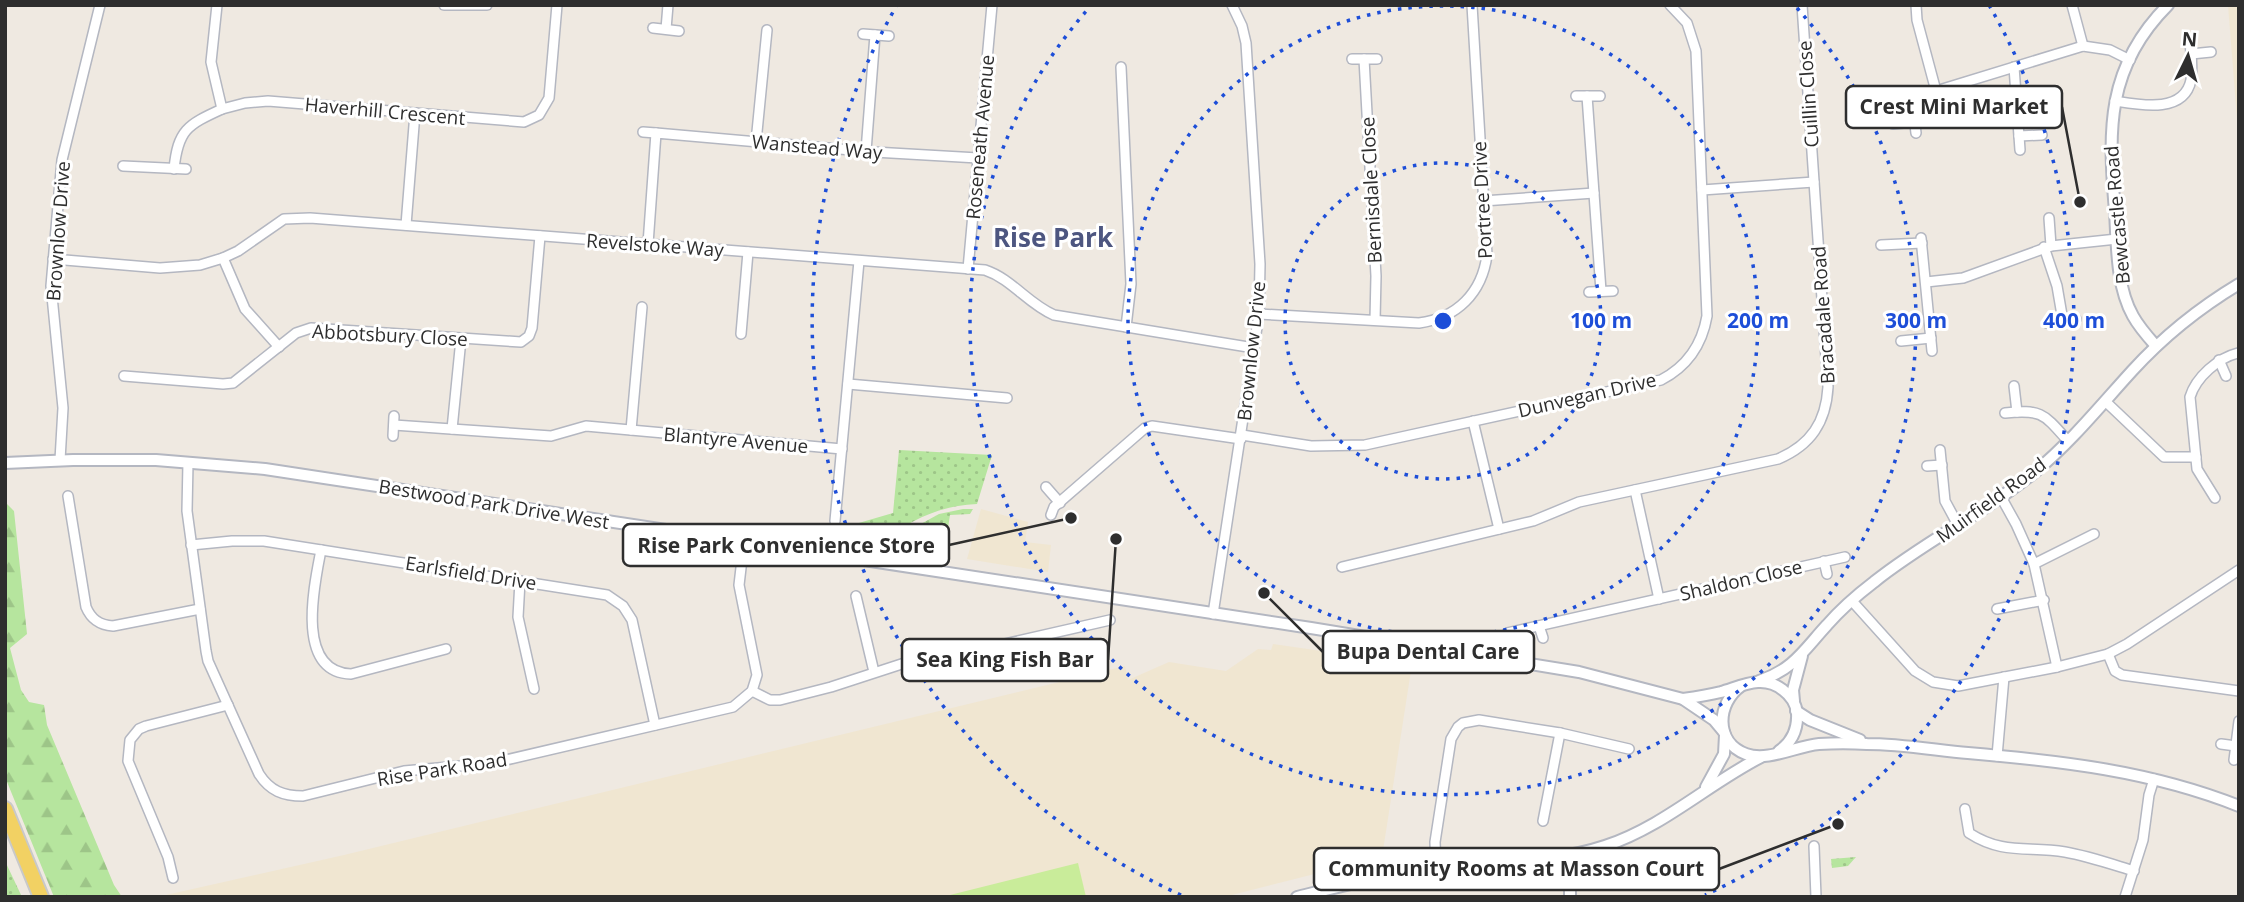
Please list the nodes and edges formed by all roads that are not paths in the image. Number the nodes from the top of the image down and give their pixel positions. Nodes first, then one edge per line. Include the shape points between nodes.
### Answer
1 (100, 5) edge
2 (217, 5) edge
3 (444, 5) edge
4 (488, 5) edge
5 (545, 5) edge
6 (668, 5) edge
7 (992, 5) edge
8 (1232, 5) edge
9 (1472, 5) edge
10 (1670, 5) edge
11 (1802, 5) edge
12 (1916, 5) edge
13 (2072, 5) edge
14 (2168, 5) edge
15 (556, 6) edge
16 (653, 28) dead end
17 (666, 30) junction
18 (767, 30) dead end
19 (680, 31) dead end
20 (863, 33) dead end
21 (876, 35) junction
22 (889, 36) dead end
23 (2190, 41) dead end
24 (2083, 46) junction
25 (2211, 52) dead end
26 (2191, 54) junction
27 (1352, 59) dead end
28 (1364, 59) junction
29 (1377, 59) dead end
30 (2130, 60) junction
31 (1121, 67) dead end
32 (2014, 67) junction
33 (1936, 92) junction
34 (1576, 96) dead end
35 (1587, 96) junction
36 (1600, 96) dead end
37 (2115, 101) junction
38 (222, 109) junction
39 (415, 113) junction
40 (1914, 122) junction
41 (1893, 124) dead end
42 (643, 132) dead end
43 (656, 133) junction
44 (1916, 133) dead end
45 (2042, 135) dead end
46 (2019, 136) junction
47 (756, 142) junction
48 (2020, 150) dead end
49 (866, 151) junction
50 (978, 158) junction
51 (123, 166) dead end
52 (174, 169) junction
53 (186, 169) dead end
54 (1814, 182) junction
55 (1702, 190) junction
56 (1594, 193) junction
57 (1483, 201) junction
58 (2049, 218) dead end
59 (406, 225) junction
60 (540, 236) junction
61 (2117, 239) junction
62 (648, 244) junction
63 (1881, 245) dead end
64 (2048, 246) junction
65 (748, 252) junction
66 (223, 258) junction
67 (53, 259) junction
68 (859, 261) junction
69 (968, 269) junction
70 (1926, 282) junction
71 (2239, 284) edge
72 (1601, 291) junction
73 (1613, 291) dead end
74 (1589, 292) dead end
75 (642, 307) dead end
76 (1259, 314) junction
77 (641, 318) junction
78 (652, 319) dead end
79 (2076, 319) dead end
80 (1375, 320) junction
81 (2063, 321) junction
82 (2048, 323) dead end
83 (1126, 327) junction
84 (741, 334) dead end
85 (1931, 338) junction
86 (461, 339) junction
87 (1901, 341) dead end
88 (2156, 346) junction
89 (279, 347) junction
90 (1254, 348) junction
91 (1932, 351) dead end
92 (2238, 353) edge
93 (2219, 360) junction
94 (124, 376) dead end
95 (2227, 376) dead end
96 (848, 384) junction
97 (2014, 386) dead end
98 (993, 397) junction
99 (1007, 398) dead end
100 (2105, 401) junction
101 (993, 409) dead end
102 (2017, 412) junction
103 (2005, 413) dead end
104 (1473, 421) junction
105 (452, 429) junction
106 (631, 430) junction
107 (393, 436) dead end
108 (1242, 437) junction
109 (2068, 441) junction
110 (842, 449) junction
111 (1940, 450) dead end
112 (2196, 457) junction
113 (60, 460) junction
114 (5, 463) edge
115 (188, 463) junction
116 (1942, 465) junction
117 (1927, 466) dead end
118 (1046, 487) dead end
119 (1635, 490) junction
120 (68, 496) dead end
121 (2001, 497) junction
122 (2214, 498) dead end
123 (1060, 503) junction
124 (824, 506) dead end
125 (836, 507) junction
126 (1051, 515) dead end
127 (835, 521) dead end
128 (1958, 525) junction
129 (1499, 530) junction
130 (744, 542) junction
131 (191, 545) junction
132 (321, 550) junction
133 (2091, 550) dead end
134 (1845, 557) dead end
135 (1824, 561) junction
136 (2034, 564) junction
137 (1342, 567) dead end
138 (2239, 570) edge
139 (1827, 574) dead end
140 (520, 581) junction
141 (856, 596) dead end
142 (1659, 599) junction
143 (2044, 600) junction
144 (1852, 601) junction
145 (200, 608) junction
146 (1997, 609) dead end
147 (1213, 614) junction
148 (1076, 616) dead end
149 (1110, 620) dead end
150 (1539, 626) junction
151 (1079, 627) junction
152 (1507, 633) dead end
153 (1543, 638) dead end
154 (446, 649) dead end
155 (2108, 654) junction
156 (1802, 656) junction
157 (2057, 667) junction
158 (874, 672) junction
159 (2004, 677) junction
160 (1759, 681) junction
161 (1741, 686) junction
162 (534, 689) dead end
163 (752, 691) junction
164 (2239, 691) edge
165 (1683, 699) junction
166 (228, 705) junction
167 (1795, 707) junction
168 (2239, 721) edge
169 (655, 725) junction
170 (1560, 733) junction
171 (1725, 733) junction
172 (1870, 744) junction
173 (2221, 744) dead end
174 (1616, 746) junction
175 (2236, 746) junction
176 (1629, 749) dead end
177 (1777, 752) junction
178 (1997, 756) junction
179 (1761, 757) junction
180 (1613, 759) dead end
181 (2234, 760) dead end
182 (2154, 779) junction
183 (1704, 790) junction
184 (2239, 806) edge
185 (1545, 808) junction
186 (5, 809) edge
187 (1965, 809) dead end
188 (1557, 811) dead end
189 (1543, 821) dead end
190 (1814, 846) dead end
191 (1570, 855) junction
192 (1436, 867) junction
193 (2134, 871) junction
194 (173, 878) dead end
195 (1333, 893) edge
196 (41, 897) edge
197 (1297, 897) edge
198 (1570, 897) edge
199 (1816, 897) edge
200 (2125, 897) edge

1 - 67 street, Brownlow Drive via 62,160
2 - 38 street via 211,62
3 - 4 street
5 - 15 street
6 - 17 street
7 - 50 street, Roseneath Avenue
8 - 76 street, Brownlow Drive via 1246,43
9 - 57 street, Portree Drive
10 - 55 street, Dunvegan Drive via 1686,23 1696,51
11 - 54 street, Cuillin Close
12 - 33 street
13 - 24 street
14 - 30 street, Bewcastle Road
15 - 39 street, Haverhill Crescent via 549,98 539,115 524,122
16 - 17 street
17 - 19 street
18 - 47 street
20 - 21 street
21 - 22 street
21 - 49 street
23 - 26 street
24 - 30 street
24 - 32 street
25 - 26 street
26 - 37 street via 2189,86 2177,100 2153,105
27 - 28 street
28 - 29 street
28 - 80 street, Bernisdale Close
30 - 37 street, Bewcastle Road
31 - 83 street via 1131,284
32 - 33 street
32 - 46 street
33 - 40 street via 1920,103
34 - 35 street
35 - 36 street
35 - 56 street
37 - 61 street, Bewcastle Road via 2110,158
38 - 39 street, Haverhill Crescent via 268,102
38 - 52 street, Haverhill Crescent via 185,130 176,146
39 - 59 street
40 - 41 street
40 - 44 street
42 - 43 street, Wanstead Way
43 - 47 street, Wanstead Way
43 - 62 street
45 - 46 street
46 - 48 street
47 - 49 street, Wanstead Way
49 - 50 street, Wanstead Way
50 - 69 street, Roseneath Avenue
51 - 52 street
52 - 53 street
54 - 55 street
54 - 119 street, Bracadale Road via 1828,387 1826,410 1817,430 1778,459
55 - 104 street, Dunvegan Drive via 1707,316 1697,348 1683,366 1661,380
56 - 57 street
56 - 72 street
57 - 80 street, Portree Drive via 1487,255 1468,300 1433,321
58 - 64 street
59 - 60 street, Revelstoke Way
59 - 66 street, Revelstoke Way via 290,217
60 - 62 street, Revelstoke Way
60 - 86 street, Abbotsbury Close via 529,336 517,343
61 - 64 street
61 - 88 street, Bewcastle Road via 2128,305
62 - 65 street, Revelstoke Way
63 - 70 street via 1922,241
64 - 70 street via 1964,278
64 - 81 street
65 - 68 street, Revelstoke Way
65 - 84 street
66 - 67 street, Revelstoke Way via 181,268
66 - 89 street via 245,309
67 - 113 street, Brownlow Drive via 51,294 63,408
68 - 69 street, Revelstoke Way
68 - 96 street
69 - 83 street, Revelstoke Way via 999,276 1054,315
70 - 85 street
71 - 88 street, Muirfield Road
72 - 73 street
72 - 74 street
75 - 77 street
76 - 80 street, Portree Drive
76 - 90 street, Brownlow Drive
77 - 78 street
77 - 106 street
79 - 81 street
81 - 82 street
83 - 90 street, Revelstoke Way
85 - 87 street
85 - 91 street
86 - 89 street, Abbotsbury Close via 312,328 296,333
86 - 105 street
88 - 100 street, Muirfield Road
89 - 94 street, Abbotsbury Close via 229,383
90 - 108 street, Brownlow Drive
92 - 93 street
93 - 95 street
93 - 112 street via 2190,397
96 - 98 street
96 - 110 street
97 - 102 street
98 - 99 street
98 - 101 street
100 - 109 street, Muirfield Road
100 - 112 street via 2164,457
102 - 103 street
102 - 109 street via 2042,415
104 - 108 street, Dunvegan Drive via 1346,447
104 - 129 street
105 - 106 street, Blantyre Avenue via 551,436 582,426
105 - 107 street, Blantyre Avenue via 394,421
106 - 110 street, Blantyre Avenue
108 - 123 street, Dunvegan Drive via 1145,428
108 - 147 street, Brownlow Drive
109 - 121 street, Muirfield Road
110 - 125 street
111 - 116 street
112 - 122 street via 2197,469
113 - 114 street, Bestwood Park Drive West
113 - 115 street, Bestwood Park Drive West
115 - 130 street, Bestwood Park Drive West via 287,472
115 - 131 street, Rise Park Road
116 - 117 street
116 - 128 street via 1945,500
118 - 123 street
119 - 129 street, Bracadale Road via 1579,502
119 - 142 street, Shaldon Close
120 - 145 street via 86,607 93,619 113,626
121 - 128 street, Muirfield Road
121 - 136 street
123 - 126 street, Dunvegan Drive
124 - 125 street
125 - 127 street
128 - 144 street, Muirfield Road
129 - 137 street, Bracadale Road
130 - 147 street, Bestwood Park Drive West
130 - 163 street via 739,585 757,665
131 - 132 street, Earlsfield Drive via 250,540
131 - 145 street, Rise Park Road
132 - 140 street, Earlsfield Drive
132 - 154 street via 313,623 318,651 327,667 351,674
133 - 136 street via 2089,536
134 - 135 street, Shaldon Close
135 - 139 street, Shaldon Close
135 - 142 street, Shaldon Close
136 - 143 street
138 - 155 street
140 - 162 street via 518,617
140 - 169 street, Earlsfield Drive via 607,595 623,606 632,620
141 - 158 street
142 - 150 street, Shaldon Close
143 - 146 street
143 - 157 street
144 - 156 street, Muirfield Road
144 - 159 street via 1924,677 1958,686
145 - 166 street, Rise Park Road via 208,661
147 - 165 street, Bestwood Park Drive West via 1547,666
148 - 151 street
149 - 151 street
150 - 152 street, Shaldon Close
150 - 153 street
151 - 158 street via 971,652 920,658
155 - 157 street
155 - 164 street via 2115,671 2122,675
156 - 160 street, Muirfield Road
156 - 167 street, Muirfield Road via 1793,690
157 - 159 street
158 - 163 street via 779,700
159 - 178 street
160 - 161 street, Bestwood Park Drive West
160 - 167 street via 1779,687
161 - 165 street, Bestwood Park Drive West
161 - 171 street via 1723,709
163 - 169 street, Rise Park Road via 733,707
165 - 171 street, Bestwood Park Drive West
166 - 169 street, Rise Park Road via 265,783 296,796 404,771 493,763
166 - 194 street via 146,726 130,740 128,761
167 - 172 street via 1819,724
167 - 177 street via 1794,735
168 - 175 street
170 - 174 street
170 - 185 street
170 - 192 street via 1479,720 1458,727 1451,739 1435,842
171 - 179 street, Bestwood Park Drive West via 1739,750
171 - 183 street via 1724,754
172 - 177 street via 1819,744
172 - 178 street
173 - 175 street
174 - 176 street
174 - 180 street
175 - 181 street
177 - 179 street
178 - 182 street via 2064,762
179 - 183 street
182 - 184 street
182 - 193 street
183 - 191 street via 1630,837
185 - 188 street
185 - 189 street
186 - 196 main road
187 - 193 street via 1969,833 1991,845 2064,852
190 - 199 street
191 - 192 street
191 - 198 street
192 - 195 street
193 - 200 street
195 - 197 street

